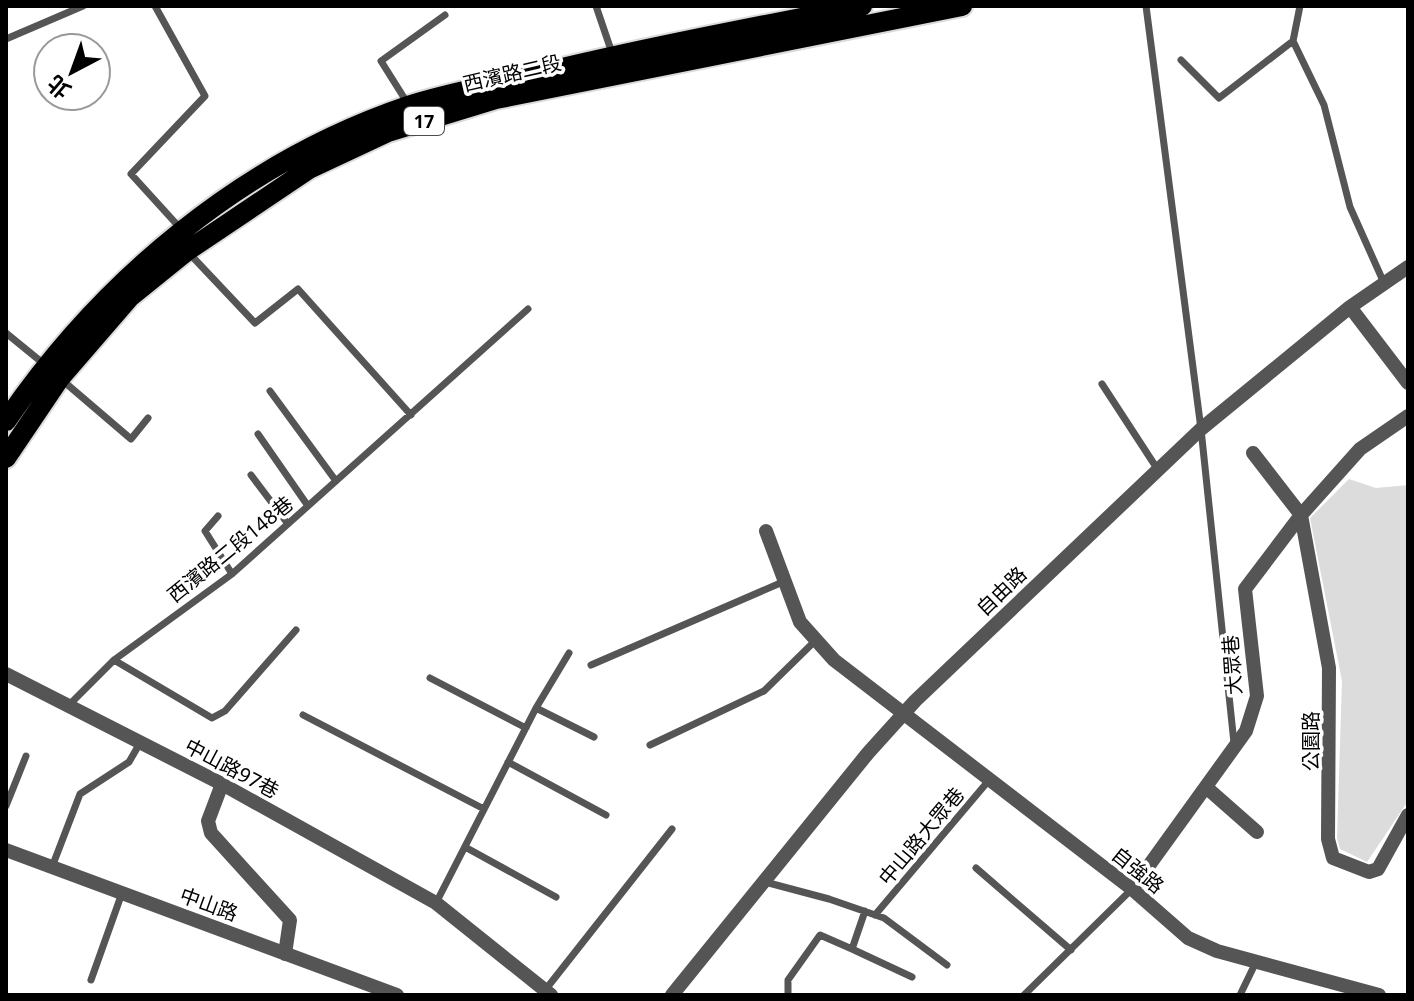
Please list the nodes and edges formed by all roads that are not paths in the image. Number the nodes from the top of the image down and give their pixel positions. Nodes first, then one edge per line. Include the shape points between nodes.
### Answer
1 (83, 6) edge
2 (155, 6) edge
3 (596, 6) edge
4 (862, 6) edge
5 (962, 6) edge
6 (1146, 6) edge
7 (1300, 6) edge
8 (445, 15) dead end
9 (6, 39) edge
10 (1293, 41) junction
11 (1181, 60) dead end
12 (614, 65) junction
13 (409, 106) junction
14 (181, 229) junction
15 (187, 251) junction
16 (1408, 267) edge
17 (1384, 283) junction
18 (1350, 307) junction
19 (528, 309) dead end
20 (6, 333) edge
21 (53, 372) junction
22 (1408, 383) edge
23 (1102, 384) dead end
24 (270, 391) dead end
25 (411, 415) junction
26 (1408, 416) edge
27 (148, 418) dead end
28 (6, 421) edge
29 (1201, 429) junction
30 (258, 434) dead end
31 (1253, 453) dead end
32 (6, 458) edge
33 (1158, 470) junction
34 (251, 475) dead end
35 (336, 481) junction
36 (308, 506) junction
37 (1301, 515) junction
38 (218, 516) dead end
39 (288, 524) junction
40 (766, 531) dead end
41 (232, 574) junction
42 (785, 581) junction
43 (296, 630) dead end
44 (816, 640) junction
45 (569, 653) dead end
46 (114, 660) junction
47 (591, 665) dead end
48 (6, 674) edge
49 (430, 678) dead end
50 (68, 706) junction
51 (536, 708) junction
52 (903, 714) junction
53 (303, 715) dead end
54 (526, 728) junction
55 (594, 737) dead end
56 (140, 743) junction
57 (1234, 743) junction
58 (650, 745) dead end
59 (26, 756) dead end
60 (508, 762) junction
61 (990, 778) junction
62 (222, 784) junction
63 (1207, 788) junction
64 (6, 806) edge
65 (484, 809) junction
66 (606, 815) dead end
67 (1408, 815) edge
68 (672, 829) dead end
69 (1257, 832) dead end
70 (465, 847) junction
71 (6, 850) edge
72 (52, 867) junction
73 (976, 868) dead end
74 (763, 882) junction
75 (1132, 889) junction
76 (122, 893) junction
77 (556, 897) dead end
78 (436, 903) junction
79 (865, 911) junction
80 (875, 915) junction
81 (852, 949) junction
82 (1071, 950) junction
83 (285, 954) junction
84 (1256, 962) junction
85 (947, 965) dead end
86 (912, 977) dead end
87 (91, 980) dead end
88 (549, 992) edge
89 (397, 995) edge
90 (672, 995) edge
91 (788, 995) edge
92 (1024, 995) edge
93 (1240, 995) edge
94 (1379, 995) edge

1 - 9 lane
2 - 14 lane via 205,96 131,174
3 - 12 lane
4 - 12 main road, 西濱路二段 / 17
5 - 12 main road, 西濱路二段 / 17
6 - 29 lane
7 - 10 lane
8 - 13 lane via 381,61
10 - 11 lane via 1219,98
10 - 17 lane via 1324,105 1350,207
12 - 13 main road, 西濱路二段 / 17
12 - 15 main road, 西濱路二段 / 17 via 388,132 309,169
13 - 14 main road, 西濱路二段 / 17 via 316,145
14 - 21 main road, 西濱路二段 / 17 via 112,291
15 - 21 main road, 西濱路二段 / 17 via 130,297
15 - 25 lane via 255,323 298,289
16 - 17 street, 自由路
17 - 18 street, 自由路
18 - 22 street
18 - 29 street, 自由路
19 - 25 lane, 西濱路二段148巷
20 - 21 lane
21 - 27 lane via 131,439
21 - 28 main road, 西濱路二段 / 17
21 - 32 main road, 西濱路二段 / 17
23 - 33 lane
24 - 35 lane
25 - 35 lane, 西濱路二段148巷
26 - 37 street via 1360,449
29 - 33 street, 自由路
29 - 57 lane
30 - 36 lane
31 - 37 street
33 - 52 street, 自由路
34 - 39 lane
35 - 36 lane, 西濱路二段148巷
36 - 39 lane, 西濱路二段148巷
37 - 57 street, 大眾巷 via 1245,589 1257,696 1246,731
37 - 67 street, 公園路 via 1329,668 1328,839 1333,858 1369,872 1378,869
38 - 41 lane via 205,531
39 - 41 lane, 西濱路二段148巷
40 - 42 street, 自強路
41 - 46 lane, 西濱路二段148巷
42 - 44 street, 自強路 via 800,622
42 - 47 lane
43 - 46 lane via 225,711 212,718
44 - 52 street, 自強路
44 - 58 lane via 764,691
45 - 51 lane
46 - 50 lane, 西濱路二段148巷
48 - 50 street, 中山路97巷
49 - 54 lane
50 - 56 street, 中山路97巷
51 - 54 lane
51 - 55 lane
52 - 61 street, 自強路
52 - 74 street, 自由路
53 - 65 lane
54 - 60 lane
56 - 62 street, 中山路97巷
56 - 72 lane via 129,762 80,794
57 - 63 street, 大眾巷
59 - 64 lane
60 - 65 lane
60 - 66 lane
61 - 75 street, 自強路
61 - 80 lane, 中山路大眾巷
62 - 78 street, 中山路97巷
62 - 83 street via 208,821 211,833 290,920
63 - 69 street
63 - 75 street, 大眾巷
65 - 70 lane
68 - 88 lane
70 - 77 lane
70 - 78 lane
71 - 72 street, 中山路
72 - 76 street, 中山路
73 - 82 lane
74 - 79 lane
74 - 90 street, 自由路
75 - 82 lane
75 - 84 street, 自強路 via 1188,938
76 - 83 street, 中山路
76 - 87 lane
78 - 88 street, 中山路97巷
79 - 80 lane
79 - 81 lane
80 - 85 lane
81 - 86 lane
81 - 91 lane via 820,935 788,980
82 - 92 lane
83 - 89 street, 中山路
84 - 93 lane
84 - 94 street, 自強路

